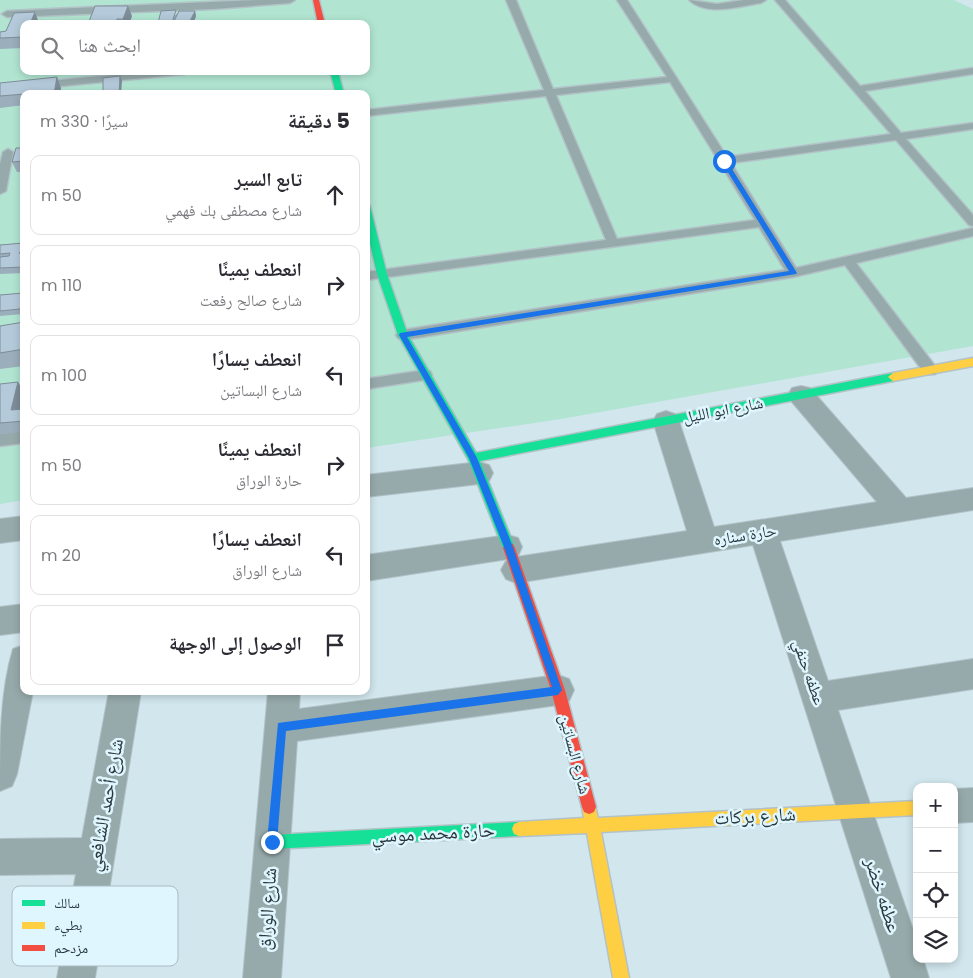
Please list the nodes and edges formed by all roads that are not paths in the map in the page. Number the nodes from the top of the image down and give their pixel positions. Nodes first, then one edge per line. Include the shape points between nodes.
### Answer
1 (290, 0) edge
2 (316, 0) edge
3 (511, 0) edge
4 (622, 0) edge
5 (694, 0) edge
6 (761, 0) edge
7 (780, 0) edge
8 (7, 14) dead end
9 (321, 20) edge
10 (973, 71) edge
11 (144, 75) edge
12 (335, 75) edge
13 (674, 79) junction
14 (0, 89) edge
15 (857, 89) junction
16 (339, 90) edge
17 (550, 93) junction
18 (370, 113) edge
19 (973, 126) edge
20 (899, 137) junction
21 (8, 152) edge
22 (724, 161) junction
23 (0, 190) edge
24 (763, 222) junction
25 (973, 222) edge
26 (370, 223) edge
27 (973, 232) edge
28 (613, 243) junction
29 (848, 261) junction
30 (793, 273) junction
31 (382, 274) junction
32 (370, 276) edge
33 (403, 335) junction
34 (973, 362) edge
35 (930, 370) junction
36 (425, 375) junction
37 (370, 383) edge
38 (801, 395) junction
39 (666, 421) junction
40 (20, 438) edge
41 (0, 440) edge
42 (476, 465) junction
43 (370, 485) edge
44 (973, 500) edge
45 (901, 511) junction
46 (20, 528) edge
47 (0, 531) edge
48 (763, 532) junction
49 (704, 541) junction
50 (512, 559) junction
51 (370, 568) edge
52 (20, 618) edge
53 (0, 621) edge
54 (973, 674) edge
55 (20, 678) edge
56 (558, 690) junction
57 (124, 695) edge
58 (284, 695) edge
59 (818, 698) junction
60 (281, 727) junction
61 (0, 774) edge
62 (973, 805) edge
63 (958, 806) edge
64 (913, 808) edge
65 (856, 811) junction
66 (594, 825) junction
67 (272, 842) junction
68 (97, 856) junction
69 (0, 857) edge
70 (92, 886) edge
71 (262, 978) edge
72 (622, 978) edge
73 (910, 978) edge

1 - 8 lane
2 - 9 street
3 - 17 lane
4 - 13 lane
5 - 6 lane via 705,6
7 - 15 lane
10 - 15 lane
11 - 14 lane
12 - 16 street
13 - 17 lane
13 - 22 lane
15 - 20 lane
17 - 18 lane
17 - 28 lane
19 - 20 lane
20 - 22 lane
20 - 25 lane
21 - 23 lane
22 - 24 lane
24 - 28 lane
24 - 30 lane
26 - 31 street, شارع البساتين
27 - 29 lane
28 - 31 lane
29 - 30 lane
29 - 35 lane
30 - 33 lane
31 - 32 lane
31 - 33 street, شارع البساتين
33 - 36 street, شارع البساتين
34 - 35 street, شارع ابو الليل
35 - 38 street, شارع ابو الليل
36 - 37 lane
36 - 42 street, شارع البساتين
38 - 39 street, شارع ابو الليل
38 - 45 street
39 - 42 street, شارع ابو الليل
39 - 49 street
40 - 41 lane
42 - 43 street
42 - 50 street, شارع البساتين
44 - 45 street, حارة سناره
45 - 48 street, حارة سناره
46 - 47 street
48 - 49 street, حارة سناره
48 - 59 street, عطفه حنفي
49 - 50 street, حارة سناره
50 - 51 street, حارة سناره
50 - 56 street, شارع البساتين
52 - 53 street
54 - 59 street
55 - 61 street
56 - 60 street
56 - 66 street, شارع البساتين
57 - 68 street, شارع أحمد الشافعي
58 - 60 street, شارع الوراق
59 - 65 street, عطفه حنفي
60 - 67 street, شارع الوراق
62 - 63 street
64 - 65 street, شارع بركات
65 - 66 street, شارع بركات
65 - 73 street, عطفه خضر
66 - 67 street, حارة محمد موسي
66 - 72 street, شارع البساتين
67 - 71 street, شارع الوراق
68 - 69 street
68 - 70 street, شارع أحمد الشافعي

